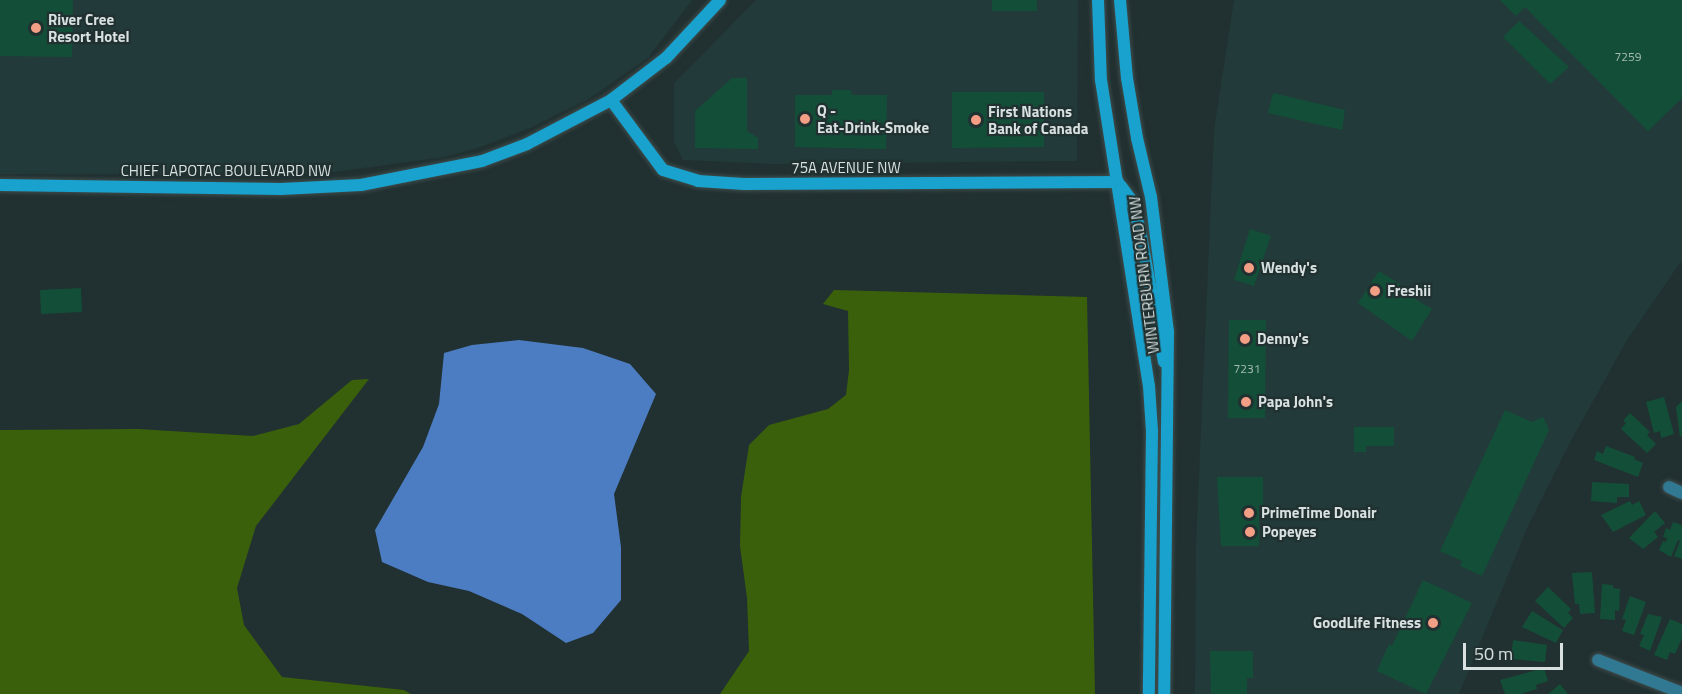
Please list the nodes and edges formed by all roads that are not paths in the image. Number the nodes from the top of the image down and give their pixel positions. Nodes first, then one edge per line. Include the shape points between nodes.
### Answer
1 (720, 0) edge
2 (1098, 0) edge
3 (1120, 0) edge
4 (611, 100) junction
5 (1118, 182) junction
6 (0, 185) edge
7 (1170, 386) junction
8 (1669, 487) dead end
9 (1682, 493) edge
10 (1598, 660) dead end
11 (1682, 693) edge
12 (1149, 694) edge
13 (1164, 694) edge

1 - 4 main road, CHIEF LAPOTAC BOULEVARD NW via 666,58
2 - 5 main road, WINTERBURN ROAD NW via 1101,80
3 - 7 main road, WINTERBURN ROAD NW via 1129,88 1160,259
4 - 5 main road, 75A AVENUE NW via 663,170 698,181
4 - 6 main road, CHIEF LAPOTAC BOULEVARD NW via 527,144 482,161 361,185 281,189
5 - 7 main road via 1132,201 1140,230
5 - 12 main road, WINTERBURN ROAD NW via 1142,333 1152,431
7 - 13 main road, WINTERBURN ROAD NW
8 - 9 street
10 - 11 street

